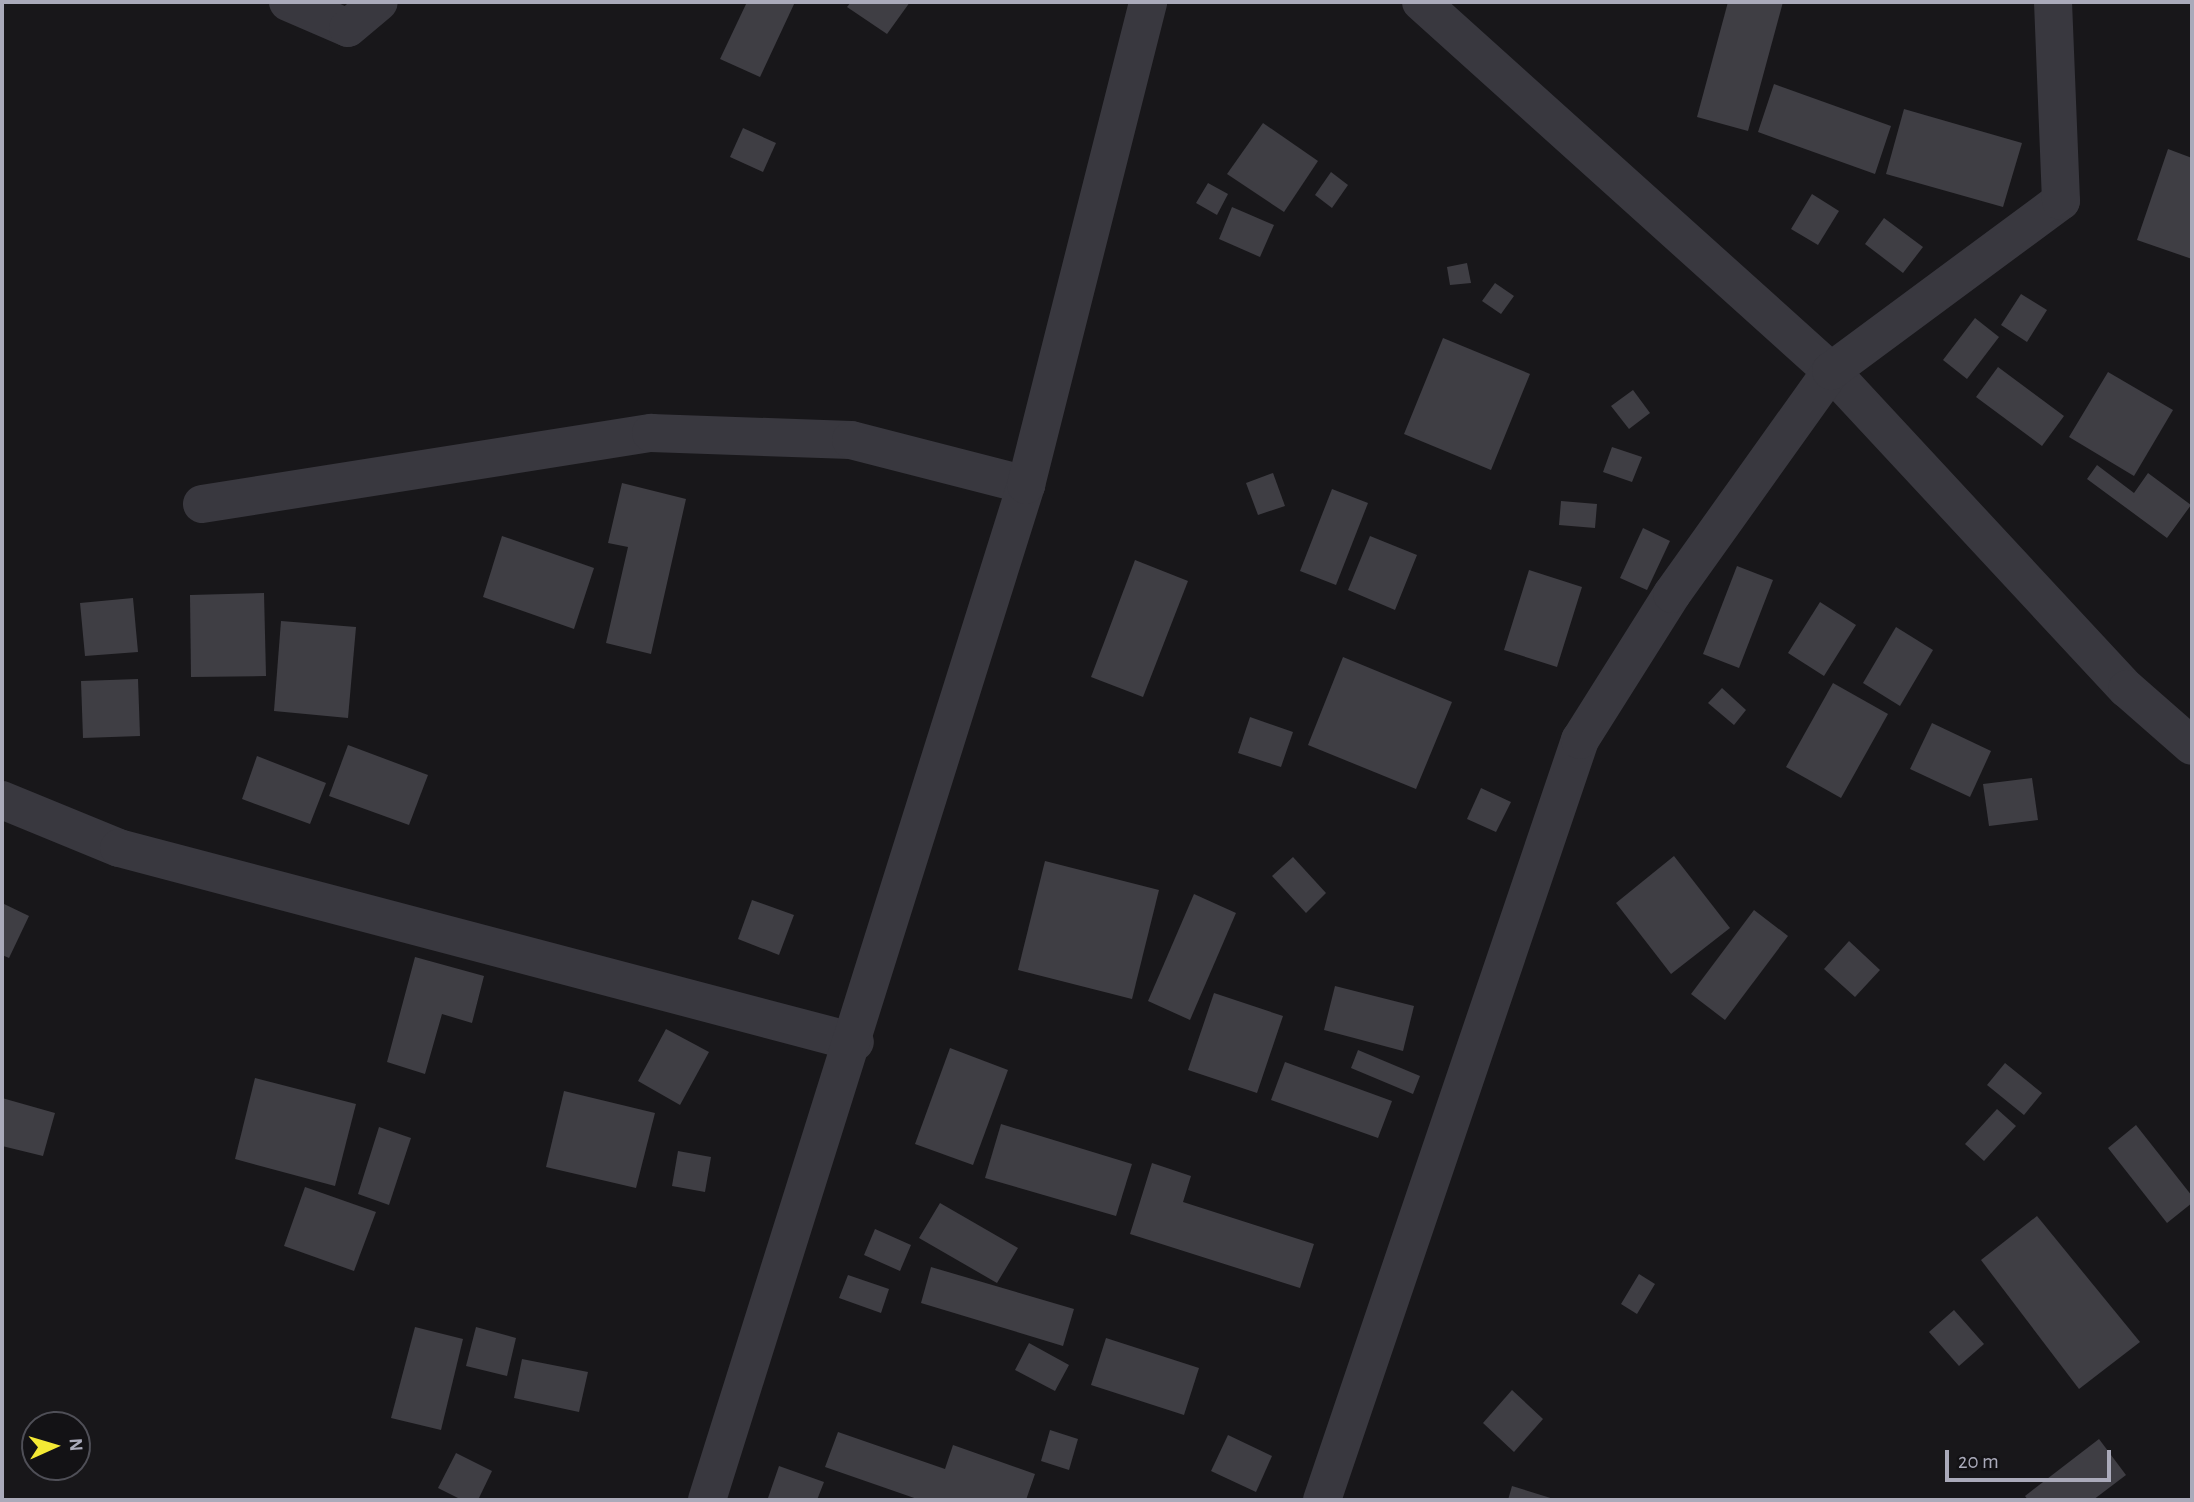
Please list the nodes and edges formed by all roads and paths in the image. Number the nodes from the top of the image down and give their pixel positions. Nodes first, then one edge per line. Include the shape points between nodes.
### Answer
1 (288, 2) edge
2 (379, 2) edge
3 (1148, 2) edge
4 (1421, 2) edge
5 (2053, 2) edge
6 (1831, 371) junction
7 (1027, 485) junction
8 (202, 504) dead end
9 (2192, 746) edge
10 (2, 800) edge
11 (855, 1042) junction
12 (707, 1500) edge
13 (1322, 1500) edge

1 - 2 street via 348,28
3 - 7 street
4 - 6 street
5 - 6 street via 2061,201
6 - 9 street via 2127,689
6 - 13 street via 1672,594 1580,740
7 - 8 street via 850,440 651,433
7 - 11 street
10 - 11 street via 119,848
11 - 12 street

